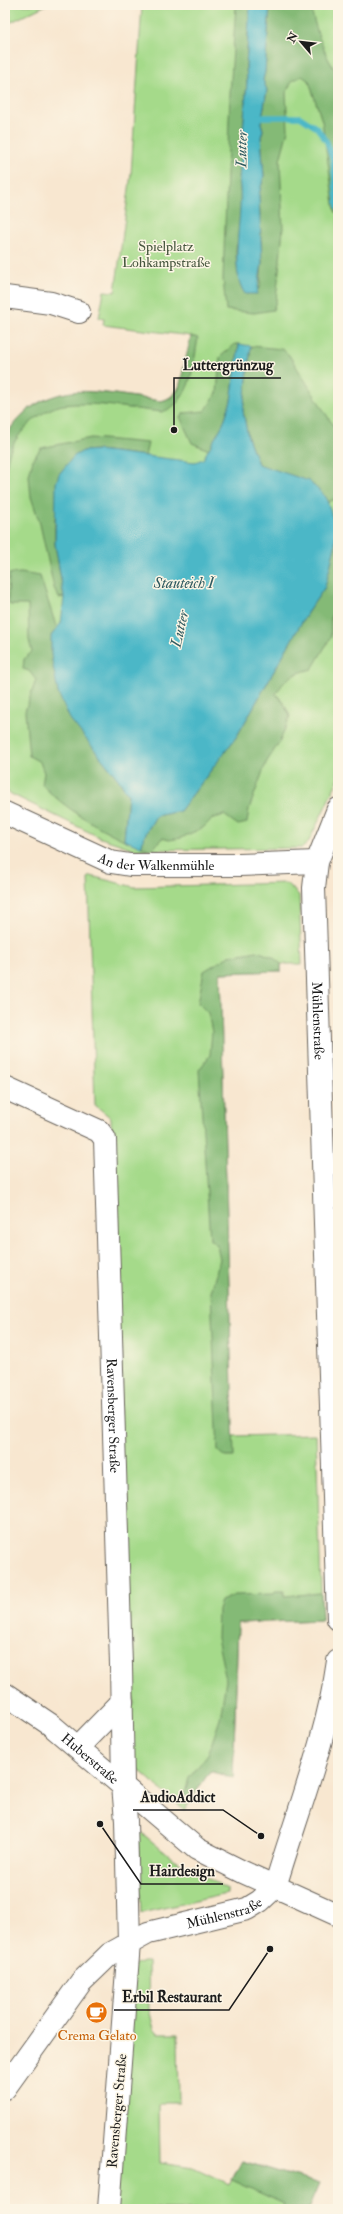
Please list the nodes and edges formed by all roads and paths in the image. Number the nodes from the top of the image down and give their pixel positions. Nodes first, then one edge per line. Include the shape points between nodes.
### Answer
1 (5, 297) edge
2 (79, 312) dead end
3 (338, 810) edge
4 (5, 813) edge
5 (317, 862) junction
6 (5, 1088) edge
7 (332, 1219) edge
8 (338, 1619) edge
9 (338, 1661) edge
10 (5, 1694) edge
11 (122, 1702) junction
12 (78, 1747) junction
13 (122, 1785) junction
14 (275, 1887) junction
15 (338, 1915) edge
16 (129, 1943) junction
17 (5, 2088) edge
18 (109, 2209) edge

1 - 2 street via 51,303
3 - 5 street, Mühlenstraße
4 - 5 street, An der Walkenmühle via 111,862 130,865
5 - 7 street, Mühlenstraße via 314,888
6 - 11 street, Ravensberger Straße via 99,1131 105,1139
7 - 8 street, Mühlenstraße
9 - 14 street, Mühlenstraße via 335,1685 316,1756
10 - 12 street, Huberstraße
11 - 12 street
11 - 13 street, Ravensberger Straße
12 - 13 street, Huberstraße
13 - 14 street, Huberstraße via 197,1848
13 - 16 street, Ravensberger Straße via 126,1821
14 - 15 street, Huberstraße
14 - 16 street, Mühlenstraße via 247,1909 148,1934
16 - 17 street, Mühlenstraße via 110,1954 81,1982
16 - 18 street, Ravensberger Straße

